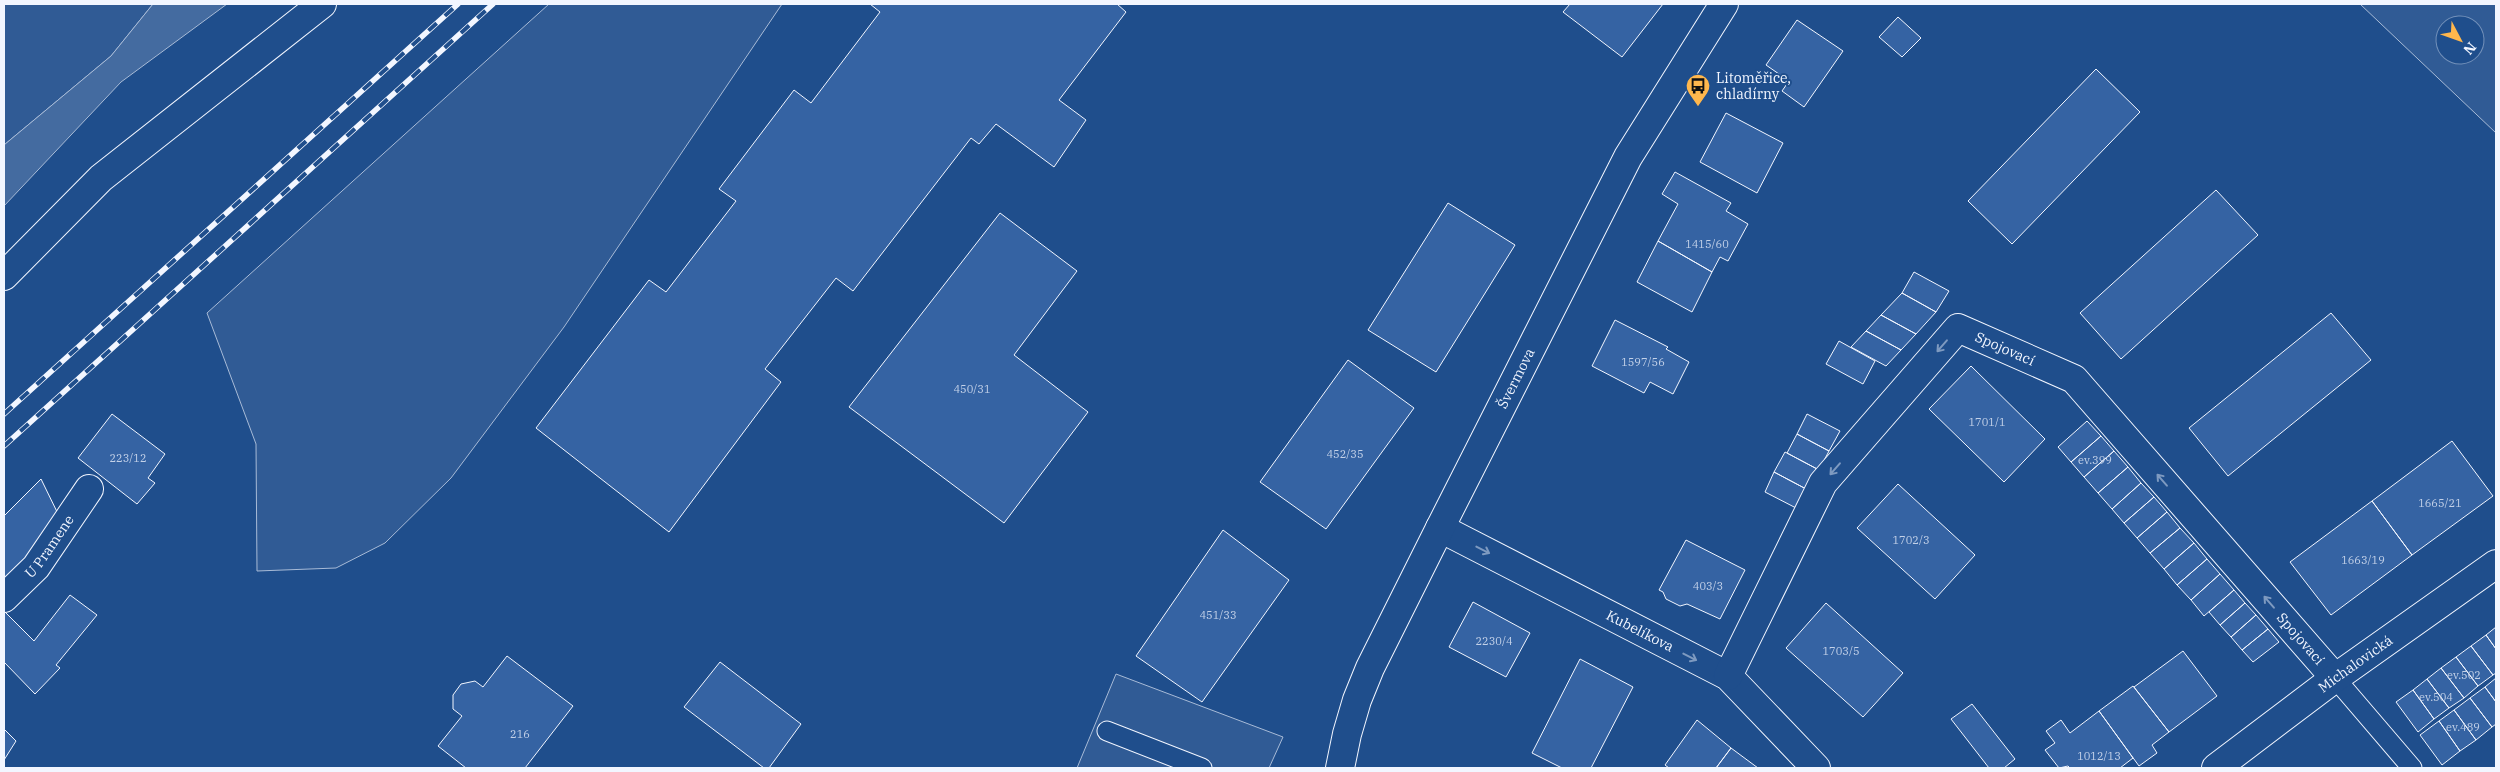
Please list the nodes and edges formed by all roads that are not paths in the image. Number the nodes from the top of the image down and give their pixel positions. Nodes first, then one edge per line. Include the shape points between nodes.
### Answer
1 (322, 4) edge
2 (1724, 4) edge
3 (4, 276) edge
4 (89, 490) dead end
5 (1440, 528) junction
6 (2496, 564) edge
7 (4, 598) edge
8 (1728, 676) junction
9 (2335, 678) junction
10 (1106, 730) dead end
11 (1202, 768) edge
12 (1340, 768) edge
13 (1816, 768) edge
14 (2216, 768) edge
15 (2412, 768) edge

1 - 3 street via 101,178
2 - 5 street, Švermova via 1628,157
4 - 7 street, U Pramene via 36,567
5 -> 8 street, Kubelíkova
5 - 12 street, Švermova via 1370,668 1346,734
6 - 9 street, Michalovická
9 -> 8 street, Spojovací via 2074,379 1958,328 1823,483
8 - 13 street, Kubelíkova
9 - 14 street, Michalovická
9 - 15 lane
10 - 11 lane

